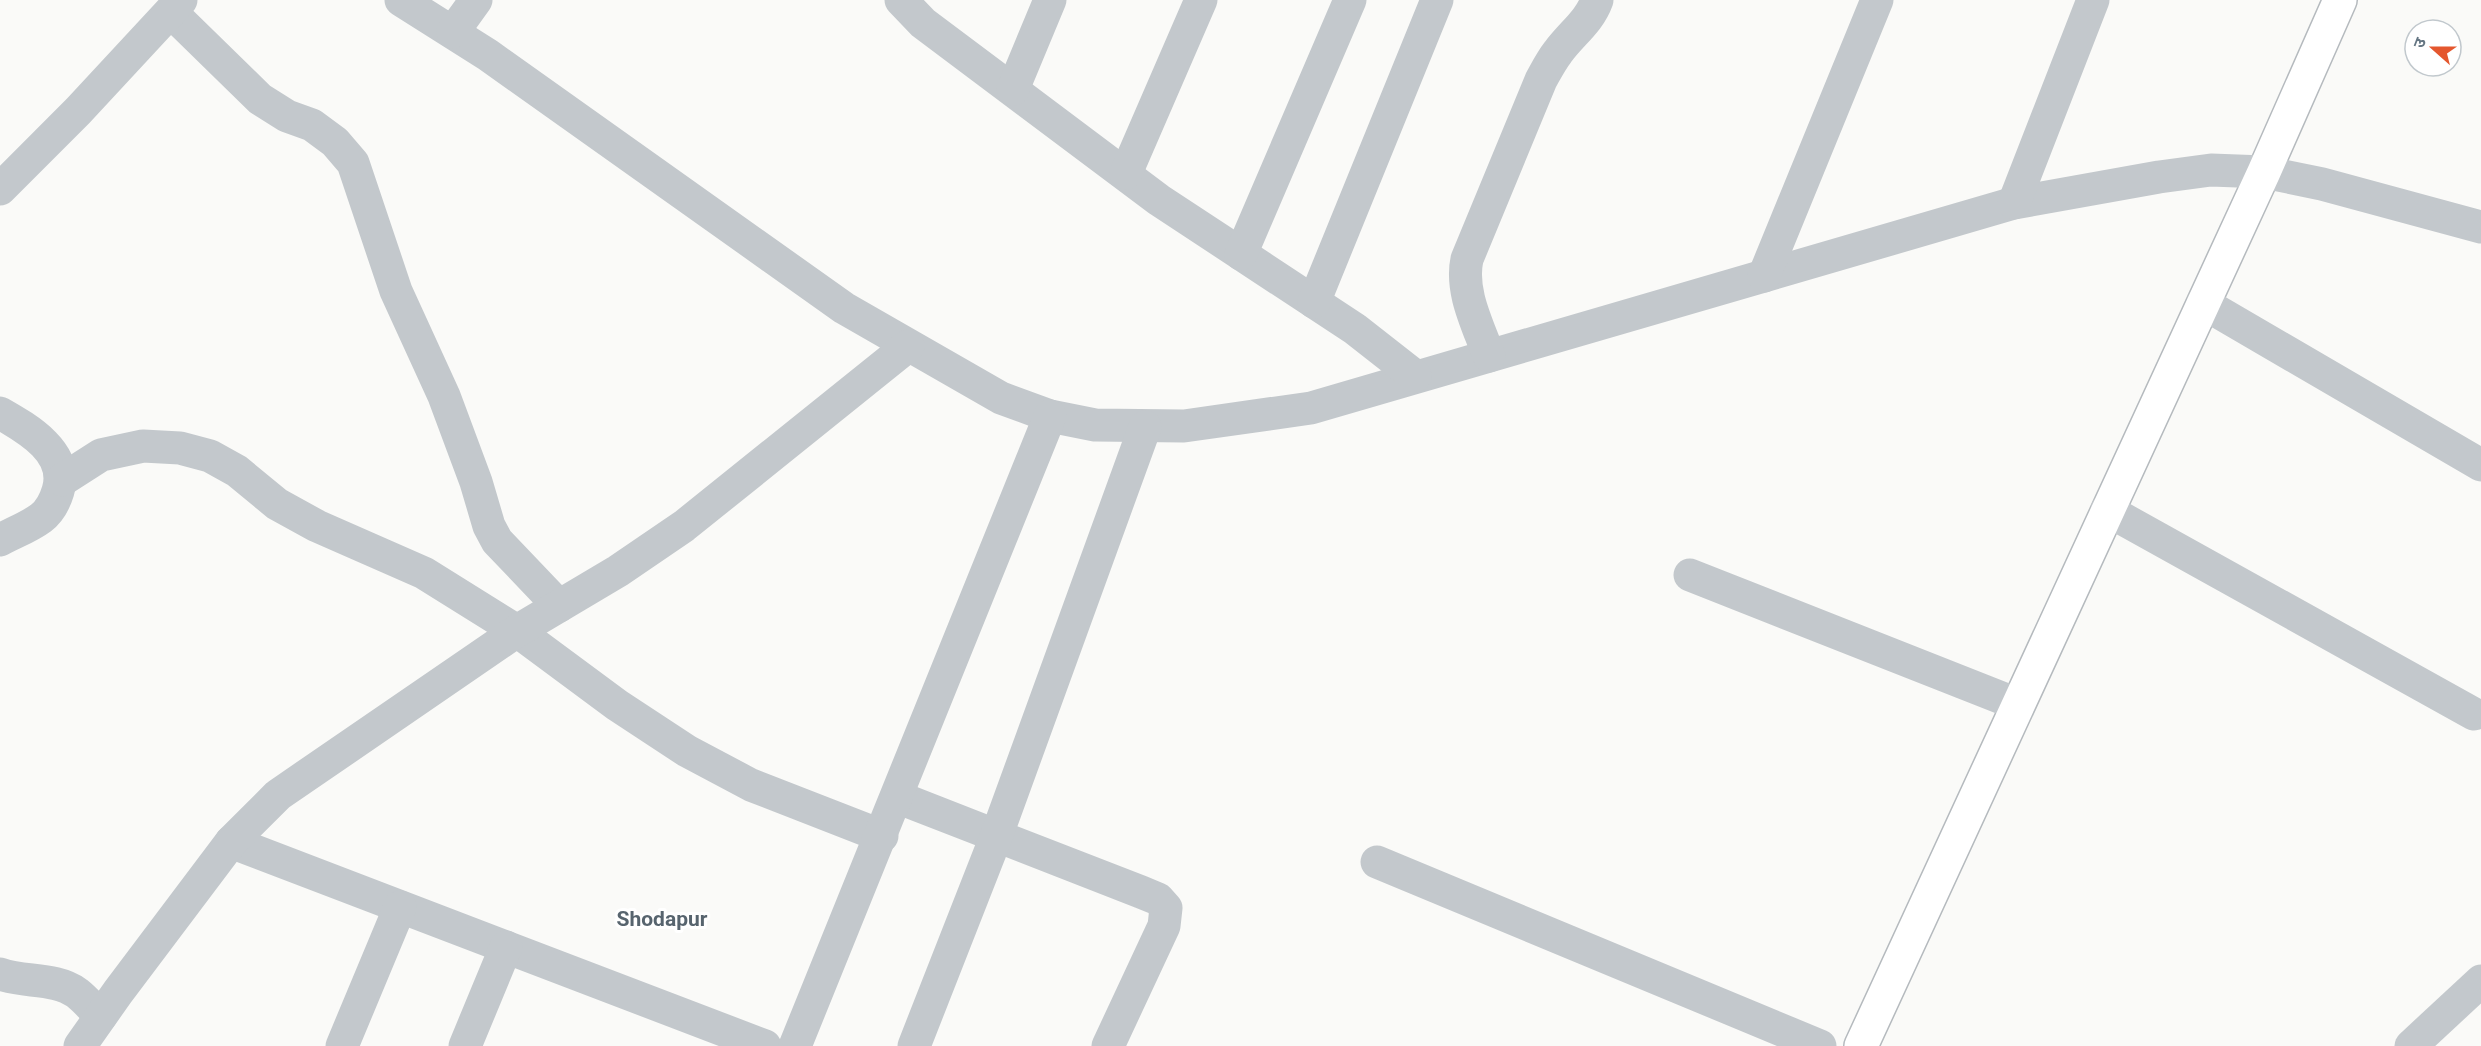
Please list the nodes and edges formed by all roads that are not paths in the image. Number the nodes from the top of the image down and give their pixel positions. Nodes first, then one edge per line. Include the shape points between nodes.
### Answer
1 (401, 0) edge
2 (476, 0) edge
3 (901, 0) edge
4 (1050, 0) edge
5 (1201, 0) edge
6 (1350, 0) edge
7 (1437, 0) edge
8 (1598, 0) edge
9 (1877, 0) edge
10 (2093, 0) edge
11 (2340, 0) edge
12 (176, 6) edge
13 (453, 32) junction
14 (1013, 89) junction
15 (2264, 172) junction
16 (1126, 173) junction
17 (0, 189) edge
18 (2014, 203) junction
19 (2481, 227) edge
20 (1241, 254) junction
21 (1764, 276) junction
22 (1314, 302) junction
23 (2203, 303) junction
24 (908, 346) junction
25 (1489, 356) junction
26 (1415, 376) junction
27 (0, 413) edge
28 (1050, 416) junction
29 (1145, 427) junction
30 (2481, 465) edge
31 (62, 480) junction
32 (2107, 510) junction
33 (0, 540) edge
34 (1690, 575) dead end
35 (559, 606) junction
36 (517, 631) junction
37 (2017, 704) junction
38 (2474, 714) dead end
39 (897, 797) junction
40 (882, 836) junction
41 (996, 837) junction
42 (231, 842) junction
43 (1377, 862) dead end
44 (400, 907) junction
45 (506, 947) junction
46 (0, 974) edge
47 (2481, 981) edge
48 (101, 1016) junction
49 (80, 1046) edge
50 (342, 1046) edge
51 (465, 1046) edge
52 (765, 1046) edge
53 (795, 1046) edge
54 (914, 1046) edge
55 (1108, 1046) edge
56 (1820, 1046) edge
57 (1861, 1046) edge
58 (2411, 1046) edge

1 - 13 street
2 - 13 street
3 - 14 street via 923,23
4 - 14 street
5 - 16 street
6 - 20 street
7 - 22 street
8 - 25 street via 1593,13 1556,54 1541,80 1467,259 1467,293
9 - 21 street
10 - 18 street
11 - 15 main road
12 - 17 street
12 - 35 street via 260,99 287,116 312,125 335,142 353,164 396,291 444,396 489,526 498,541
13 - 24 street via 835,302
14 - 16 street
15 - 18 street via 2211,170
15 - 19 street
15 - 23 main road
16 - 20 street via 1159,200
18 - 21 street
20 - 22 street
21 - 25 street
22 - 26 street
23 - 30 street
23 - 32 main road
24 - 28 street via 1000,399
24 - 35 street via 684,526
25 - 26 street
26 - 29 street via 1311,408 1184,426
27 - 31 street via 27,428 53,453
28 - 29 street via 1095,425
28 - 39 street
29 - 41 street
31 - 33 street via 55,501 42,518
31 - 36 street via 101,455 143,446 180,448 210,456 237,471 277,504 424,573
32 - 37 main road
32 - 38 street
34 - 37 street
35 - 36 street
36 - 40 street via 687,751 751,785
36 - 42 street via 287,789
37 - 57 main road
39 - 40 street
39 - 41 street
40 - 53 street
41 - 54 street
41 - 55 street via 1141,891 1166,908 1164,926
42 - 44 street
42 - 48 street
43 - 56 street
44 - 45 street
44 - 50 street
45 - 51 street
45 - 52 street
46 - 48 street via 60,985 77,993
47 - 58 street
48 - 49 street

